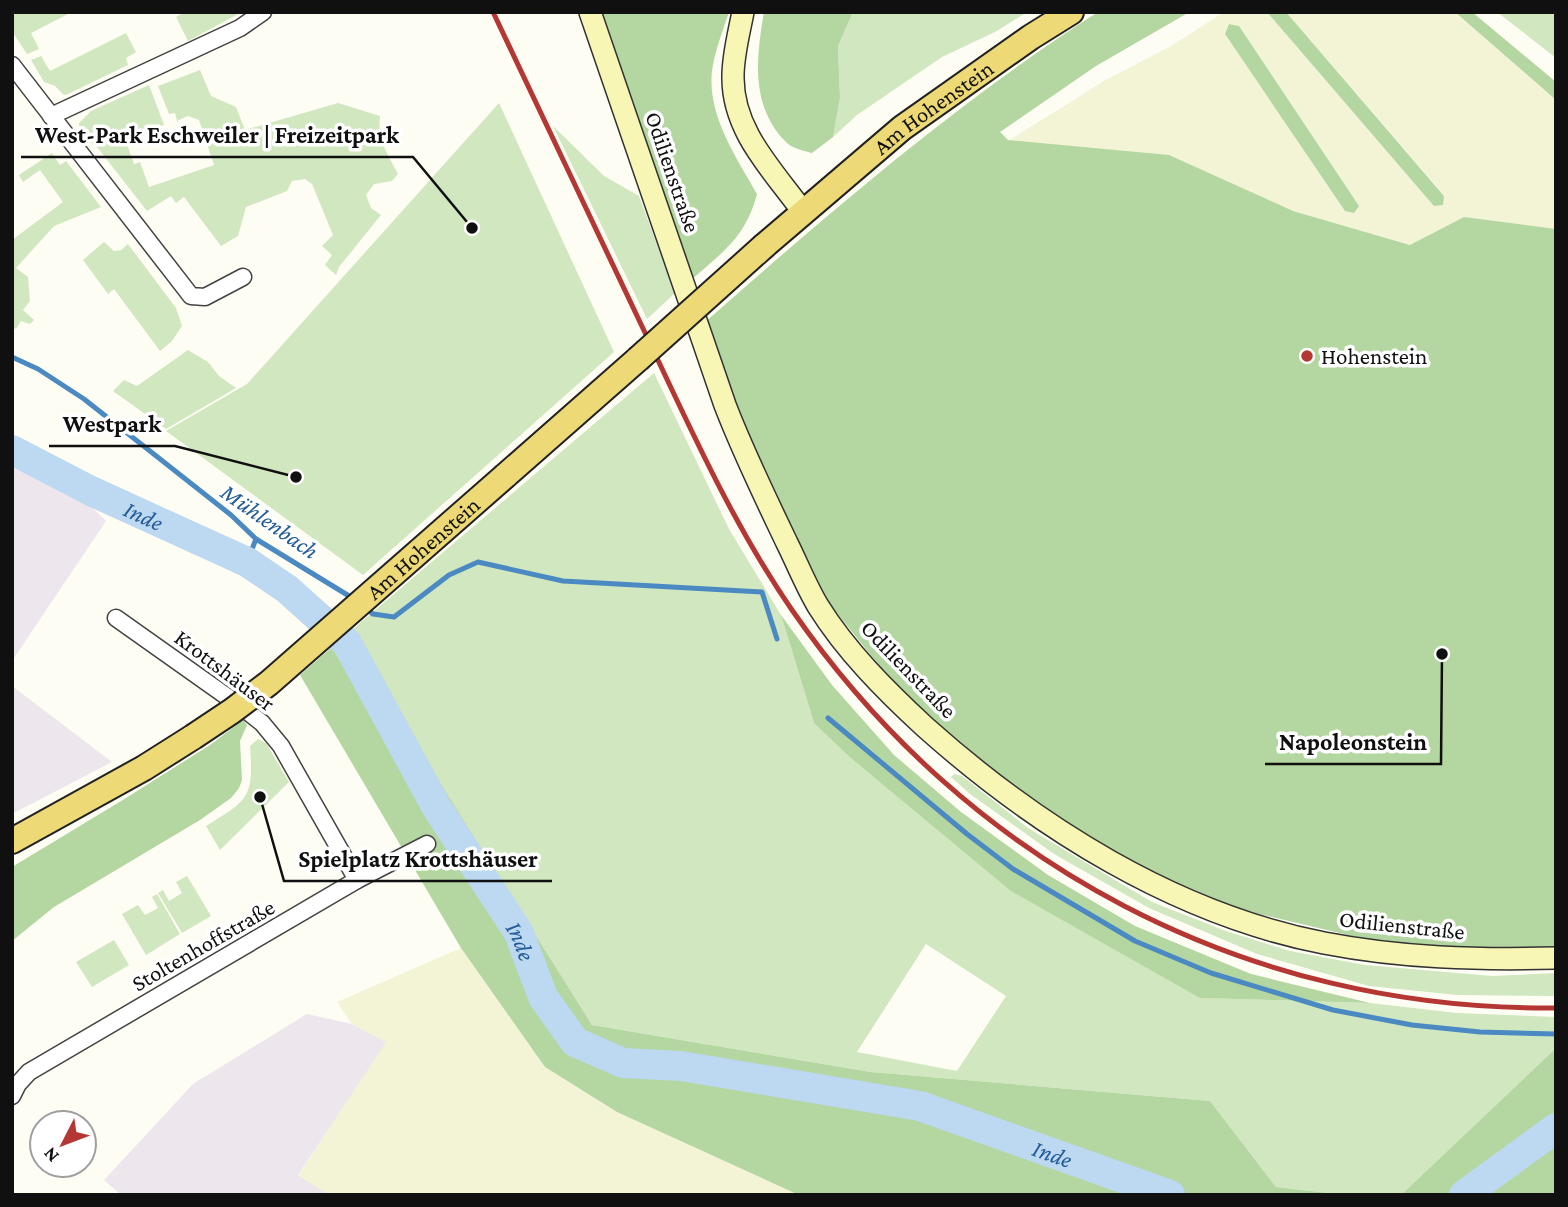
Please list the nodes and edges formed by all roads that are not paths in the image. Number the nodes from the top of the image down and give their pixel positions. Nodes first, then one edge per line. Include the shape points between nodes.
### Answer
1 (263, 12) edge
2 (590, 12) edge
3 (743, 12) edge
4 (1071, 12) edge
5 (12, 65) edge
6 (51, 116) junction
7 (803, 212) junction
8 (243, 277) dead end
9 (116, 618) dead end
10 (12, 841) edge
11 (427, 845) dead end
12 (357, 880) junction
13 (1556, 958) edge
14 (12, 1097) edge

1 - 6 street via 240,28
2 - 13 main road, Odilienstraße via 745,455 818,606 895,699 1000,789 1049,823 1119,865 1205,906 1284,933 1356,948 1418,956
3 - 7 main road via 733,76 738,115 746,134
4 - 7 main road, Am Hohenstein via 902,128
5 - 6 street
6 - 8 street via 191,296 205,297
7 - 10 main road, Am Hohenstein, bridge via 269,682 144,768
9 - 12 street, Krottshäuser via 262,723 281,746
11 - 12 street, Stoltenhoffstraße
12 - 14 street, Stoltenhoffstraße via 29,1072

